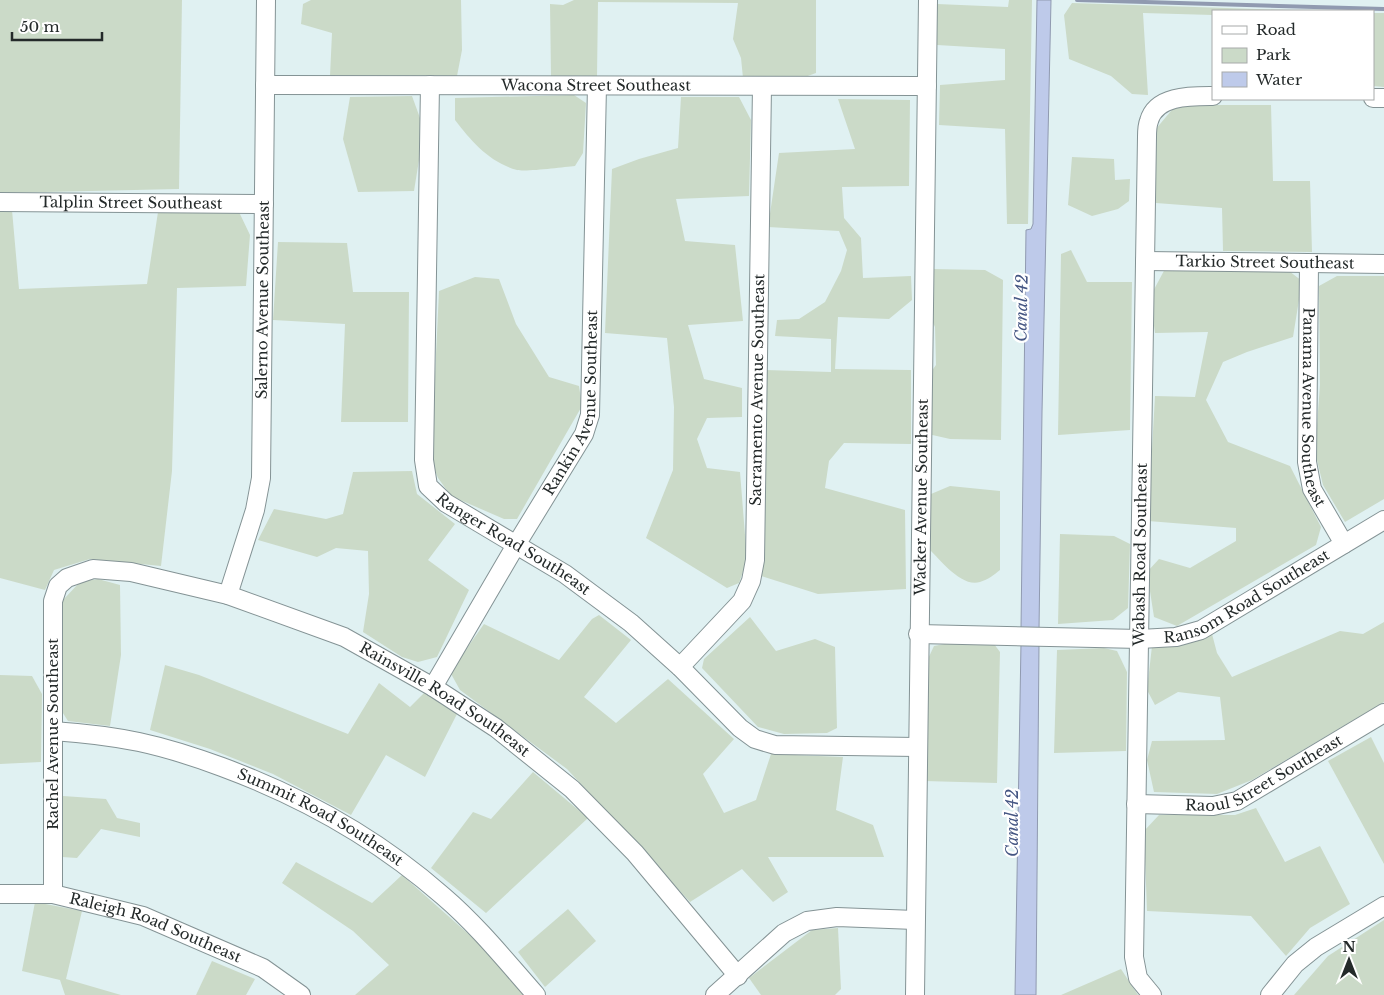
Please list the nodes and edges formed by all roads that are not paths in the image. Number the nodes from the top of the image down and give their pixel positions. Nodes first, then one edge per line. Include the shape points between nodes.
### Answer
1 (266, 0) edge
2 (928, 0) edge
3 (265, 85) junction
4 (430, 85) junction
5 (597, 86) junction
6 (762, 86) junction
7 (927, 86) junction
8 (1212, 96) edge
9 (0, 202) edge
10 (264, 204) junction
11 (1145, 261) junction
12 (1309, 264) junction
13 (1384, 264) edge
14 (1384, 520) edge
15 (1344, 544) junction
16 (516, 545) junction
17 (67, 578) joint
18 (228, 595) junction
19 (918, 634) junction
20 (1140, 639) junction
21 (680, 666) junction
22 (433, 687) junction
23 (1384, 713) edge
24 (53, 731) junction
25 (917, 747) junction
26 (1136, 804) junction
27 (0, 894) edge
28 (53, 894) junction
29 (1384, 906) edge
30 (915, 920) junction
31 (738, 976) junction
32 (301, 995) edge
33 (536, 995) edge
34 (714, 995) edge
35 (915, 995) edge
36 (1152, 995) edge
37 (1270, 995) edge

1 - 3 street, Salerno Avenue Southeast
2 - 7 street, Wacker Avenue Southeast
3 - 4 street, Wacona Street Southeast
3 - 10 street, Salerno Avenue Southeast
4 - 5 street, Wacona Street Southeast
4 - 16 street, Ranger Road Southeast via 424,460 428,486 446,503
5 - 6 street, Wacona Street Southeast
5 - 16 street, Rankin Avenue Southeast via 590,415 584,434
6 - 7 street, Wacona Street Southeast
6 - 21 street, Sacramento Avenue Southeast via 755,560 751,581 742,601
7 - 19 street, Wacker Avenue Southeast
8 - 11 street, Wabash Road Southeast via 1171,99 1149,120
9 - 10 street, Talplin Street Southeast
10 - 18 street, Salerno Avenue Southeast via 260,478 255,510
11 - 12 street, Tarkio Street Southeast
11 - 20 street, Wabash Road Southeast
12 - 13 street, Tarkio Street Southeast
12 - 15 street, Panama Avenue Southeast via 1307,462 1312,489
14 - 15 street, Ransom Road Southeast
15 - 20 street, Ransom Road Southeast via 1201,630 1176,637
16 - 21 street, Ranger Road Southeast via 566,574 631,623
16 - 22 street, Rankin Avenue Southeast
17 - 18 street, Rainsville Road Southeast via 93,569 131,572
17 - 24 street, Rachel Avenue Southeast via 58,586 53,601
18 - 22 street, Rainsville Road Southeast via 344,637
19 - 20 street, Ransom Road Southeast
19 - 25 street, Wacker Avenue Southeast
20 - 26 street, Wabash Road Southeast
21 - 25 street, Ranger Road Southeast via 740,728 756,740 775,745
22 - 31 street, Rainsville Road Southeast via 496,728 572,789 635,853
23 - 26 street, Raoul Street Southeast via 1237,801 1214,806
24 - 28 street, Rachel Avenue Southeast
24 - 33 street, Summit Road Southeast via 140,742 192,756 252,778 318,809 382,848 443,896 484,935
25 - 30 street, Wacker Avenue Southeast
26 - 36 street, Wabash Road Southeast via 1134,957 1138,978
27 - 28 street, Raleigh Road Southeast
28 - 32 street, Raleigh Road Southeast via 143,916 263,968
29 - 37 street via 1316,947 1295,964
30 - 31 street via 837,917 808,921 784,933
30 - 35 street, Wacker Avenue Southeast
31 - 34 street

